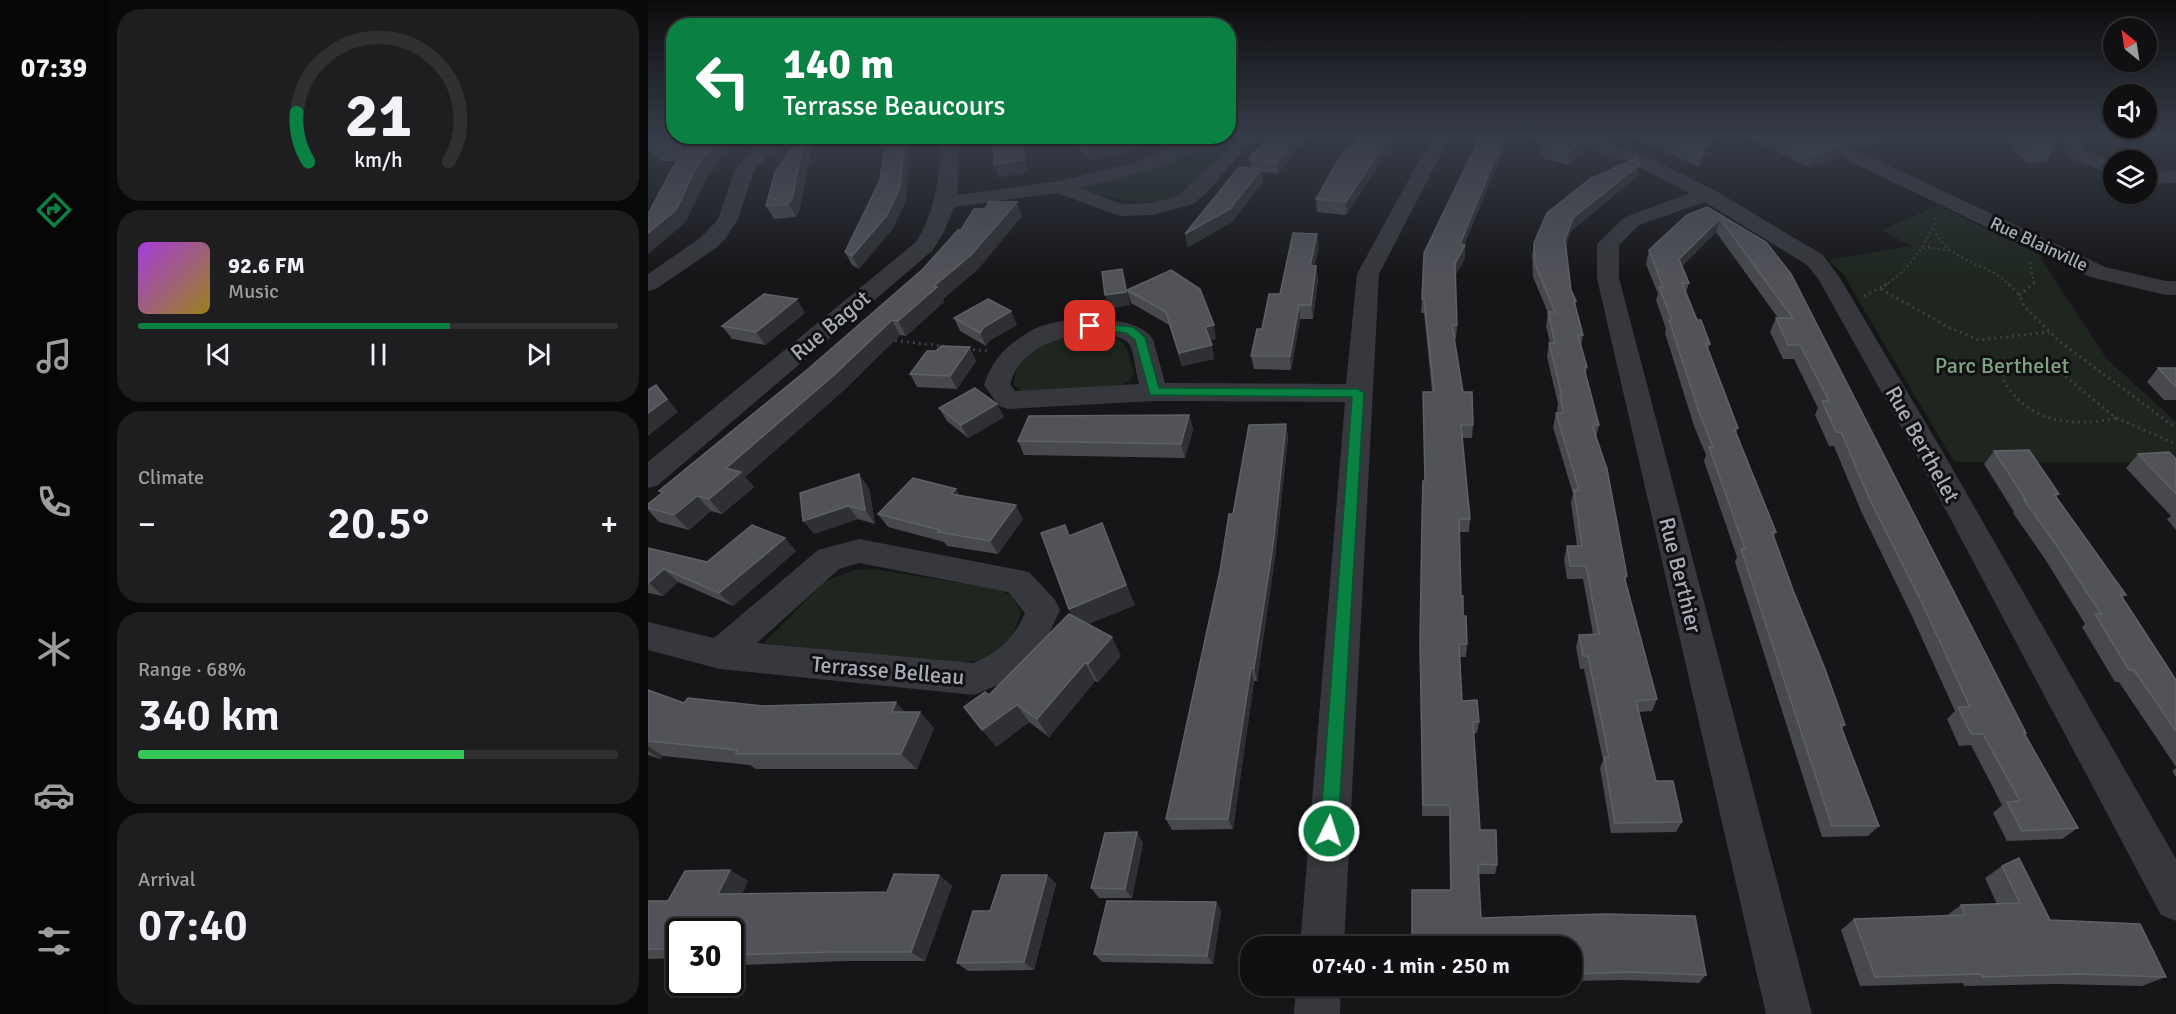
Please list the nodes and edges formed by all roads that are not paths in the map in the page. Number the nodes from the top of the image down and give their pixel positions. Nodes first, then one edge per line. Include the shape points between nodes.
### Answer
1 (740, 182) edge
2 (948, 182) edge
3 (1078, 182) edge
4 (1206, 182) edge
5 (1417, 182) edge
6 (1684, 182) edge
7 (1909, 182) edge
8 (1059, 187) junction
9 (1707, 194) junction
10 (947, 202) junction
11 (648, 284) edge
12 (2176, 288) edge
13 (1154, 392) junction
14 (1358, 393) junction
15 (648, 478) edge
16 (648, 636) edge
17 (720, 654) junction
18 (2176, 900) edge
19 (1323, 936) edge
20 (1318, 996) edge
21 (1317, 1014) edge
22 (1789, 1014) edge

1 - 11 street via 728,219 718,233
2 - 10 street, Rue Bagot
3 - 8 street
4 - 8 street via 1186,200 1152,209 1120,210
5 - 14 street via 1368,274
6 - 9 street, Rue Berthelet
7 - 12 street, Rue Blainville via 2098,272
8 - 10 street
9 - 18 street, Rue Berthelet via 1815,260 1930,454
9 - 22 street, Rue Berthier via 1632,221 1608,244 1608,278
10 - 15 street, Rue Bagot via 938,226 924,246
13 - 13 street via 1008,400 997,386 1003,366 1037,337 1090,326 1129,330 1141,339
13 - 14 street
14 - 19 street
16 - 17 street, Terrasse Belleau
17 - 17 street, Terrasse Belleau via 974,679 1005,667 1027,646 1043,610 1018,581 859,551 829,560
20 - 21 street

